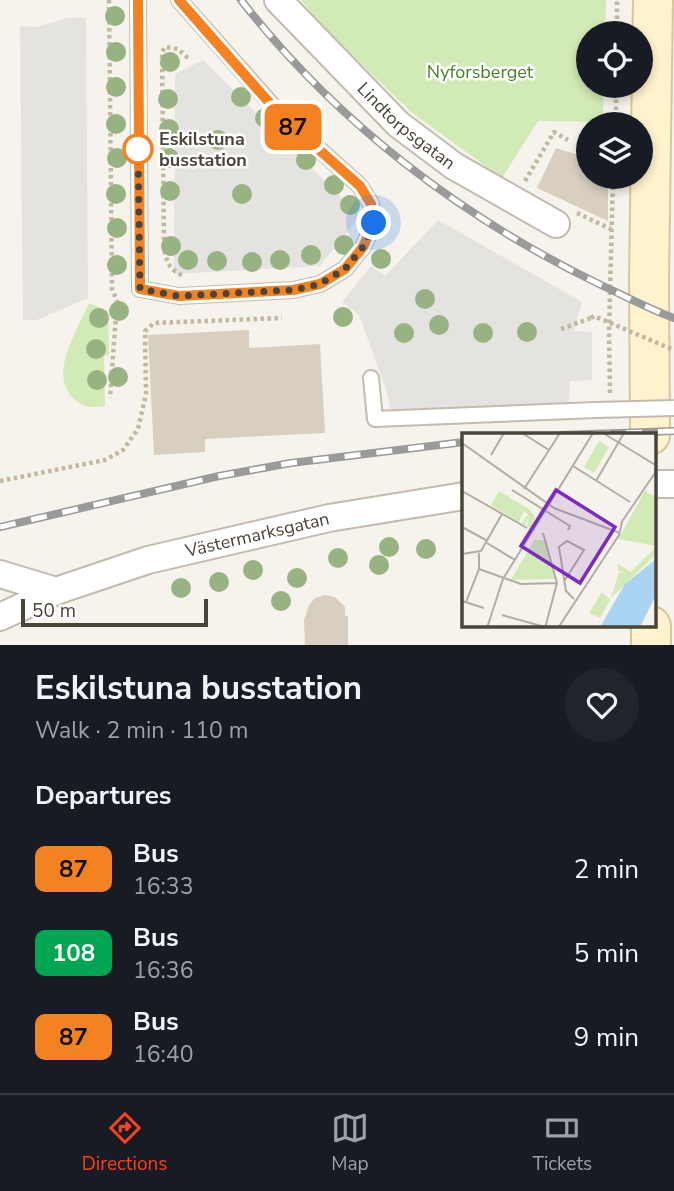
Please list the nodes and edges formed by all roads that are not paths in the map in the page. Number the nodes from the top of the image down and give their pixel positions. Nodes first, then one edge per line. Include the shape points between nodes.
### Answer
1 (138, 0) edge
2 (179, 0) edge
3 (278, 0) edge
4 (653, 0) edge
5 (556, 224) dead end
6 (371, 378) dead end
7 (674, 408) edge
8 (650, 433) edge
9 (656, 484) edge
10 (674, 484) edge
11 (462, 496) edge
12 (0, 574) edge
13 (56, 591) junction
14 (0, 617) edge

1 - 2 lane via 140,289 179,296 293,290 320,284 345,269 363,247 374,223 371,204 360,186 281,116
3 - 5 street, Lindtorpsgatan via 398,124 454,166
4 - 8 street
6 - 7 lane, bridge via 375,419
9 - 10 street
11 - 13 street, Västermarksgatan via 329,518 148,560
12 - 13 street
13 - 14 street, Västermarksgatan

